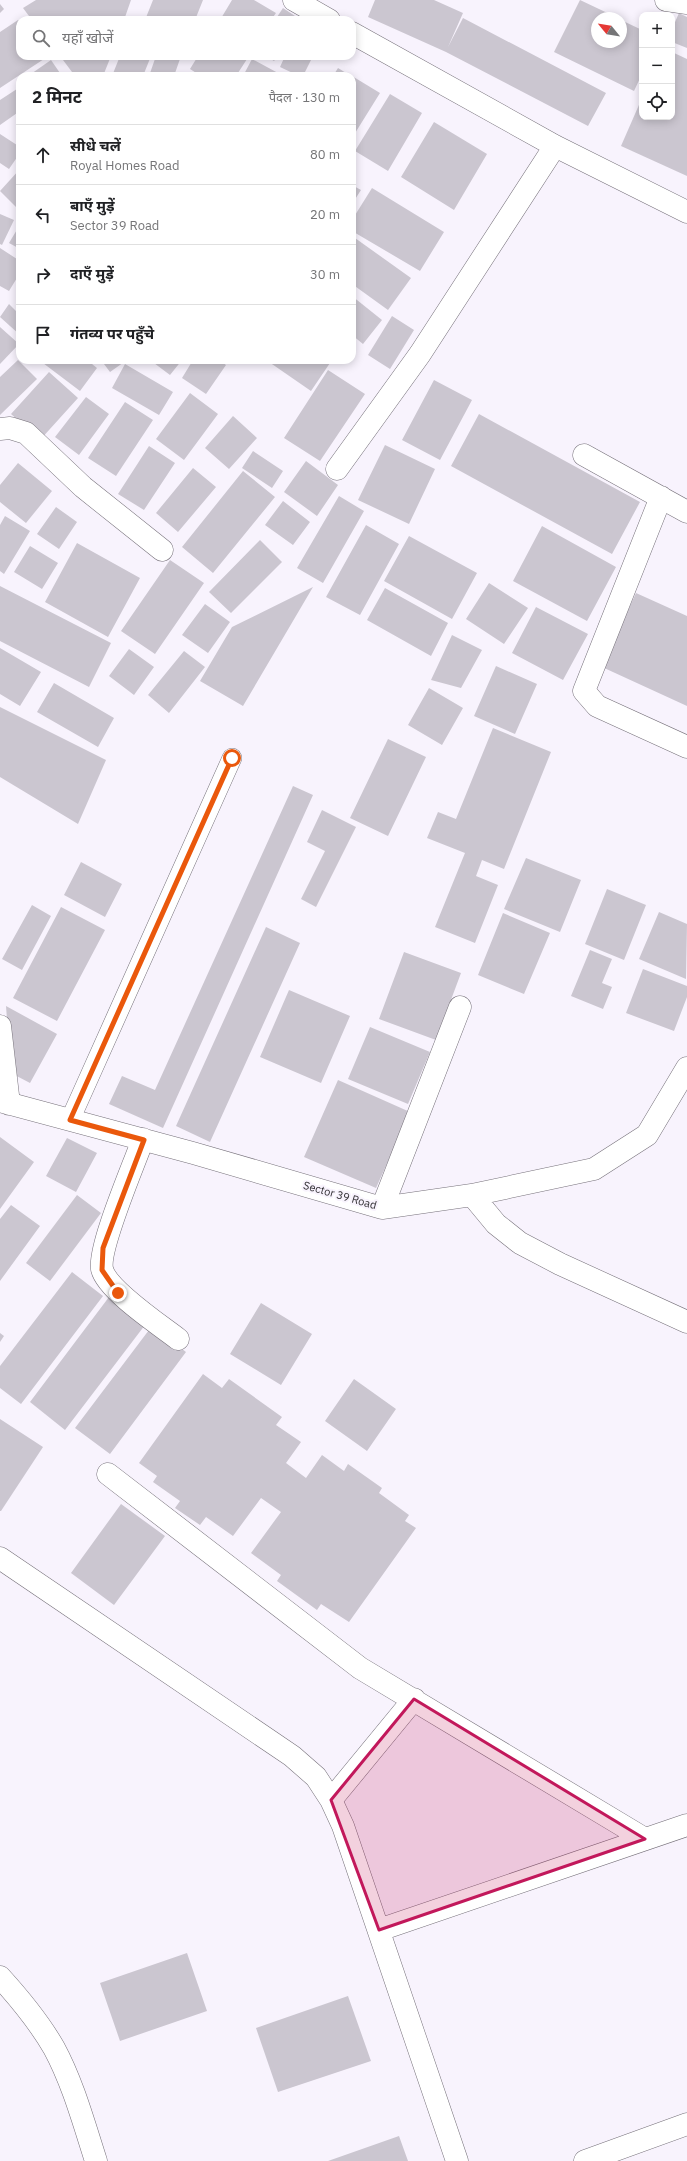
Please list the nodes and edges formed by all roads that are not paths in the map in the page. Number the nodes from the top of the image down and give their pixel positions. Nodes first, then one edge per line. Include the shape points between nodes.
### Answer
1 (294, 0) edge
2 (322, 16) edge
3 (356, 35) edge
4 (555, 146) junction
5 (687, 212) edge
6 (0, 429) edge
7 (584, 455) dead end
8 (337, 469) dead end
9 (661, 497) junction
10 (687, 512) edge
11 (162, 550) dead end
12 (687, 747) edge
13 (232, 758) dead end
14 (460, 1007) dead end
15 (0, 1026) edge
16 (687, 1068) edge
17 (4, 1103) edge
18 (70, 1120) junction
19 (144, 1140) junction
20 (472, 1196) junction
21 (382, 1208) junction
22 (687, 1322) edge
23 (178, 1339) dead end
24 (108, 1474) dead end
25 (0, 1558) edge
26 (414, 1699) junction
27 (331, 1800) junction
28 (687, 1825) edge
29 (645, 1839) junction
30 (379, 1930) junction
31 (0, 1977) edge
32 (687, 2124) edge
33 (96, 2161) edge
34 (457, 2161) edge
35 (585, 2161) edge

1 - 2 street
3 - 4 street
4 - 5 street
4 - 8 street via 420,354
6 - 11 street via 10,428 26,433 83,486
7 - 9 street
9 - 10 street
9 - 12 street via 584,691 597,706
13 - 18 lane
14 - 21 street
15 - 17 street
16 - 20 street, Sector 39 Road via 647,1135 594,1169
17 - 18 street, Sector 39 Road
18 - 19 street, Sector 39 Road
19 - 21 street, Sector 39 Road
19 - 23 street via 103,1248 102,1270 118,1293
20 - 21 street, Sector 39 Road
20 - 22 street via 496,1224 520,1243
24 - 26 street via 360,1668
25 - 27 street via 292,1756 316,1777
26 - 27 street
26 - 29 street
27 - 30 street via 343,1826
28 - 29 street
29 - 30 street
30 - 34 street
31 - 33 street via 25,2005 54,2049 77,2103
32 - 35 street

